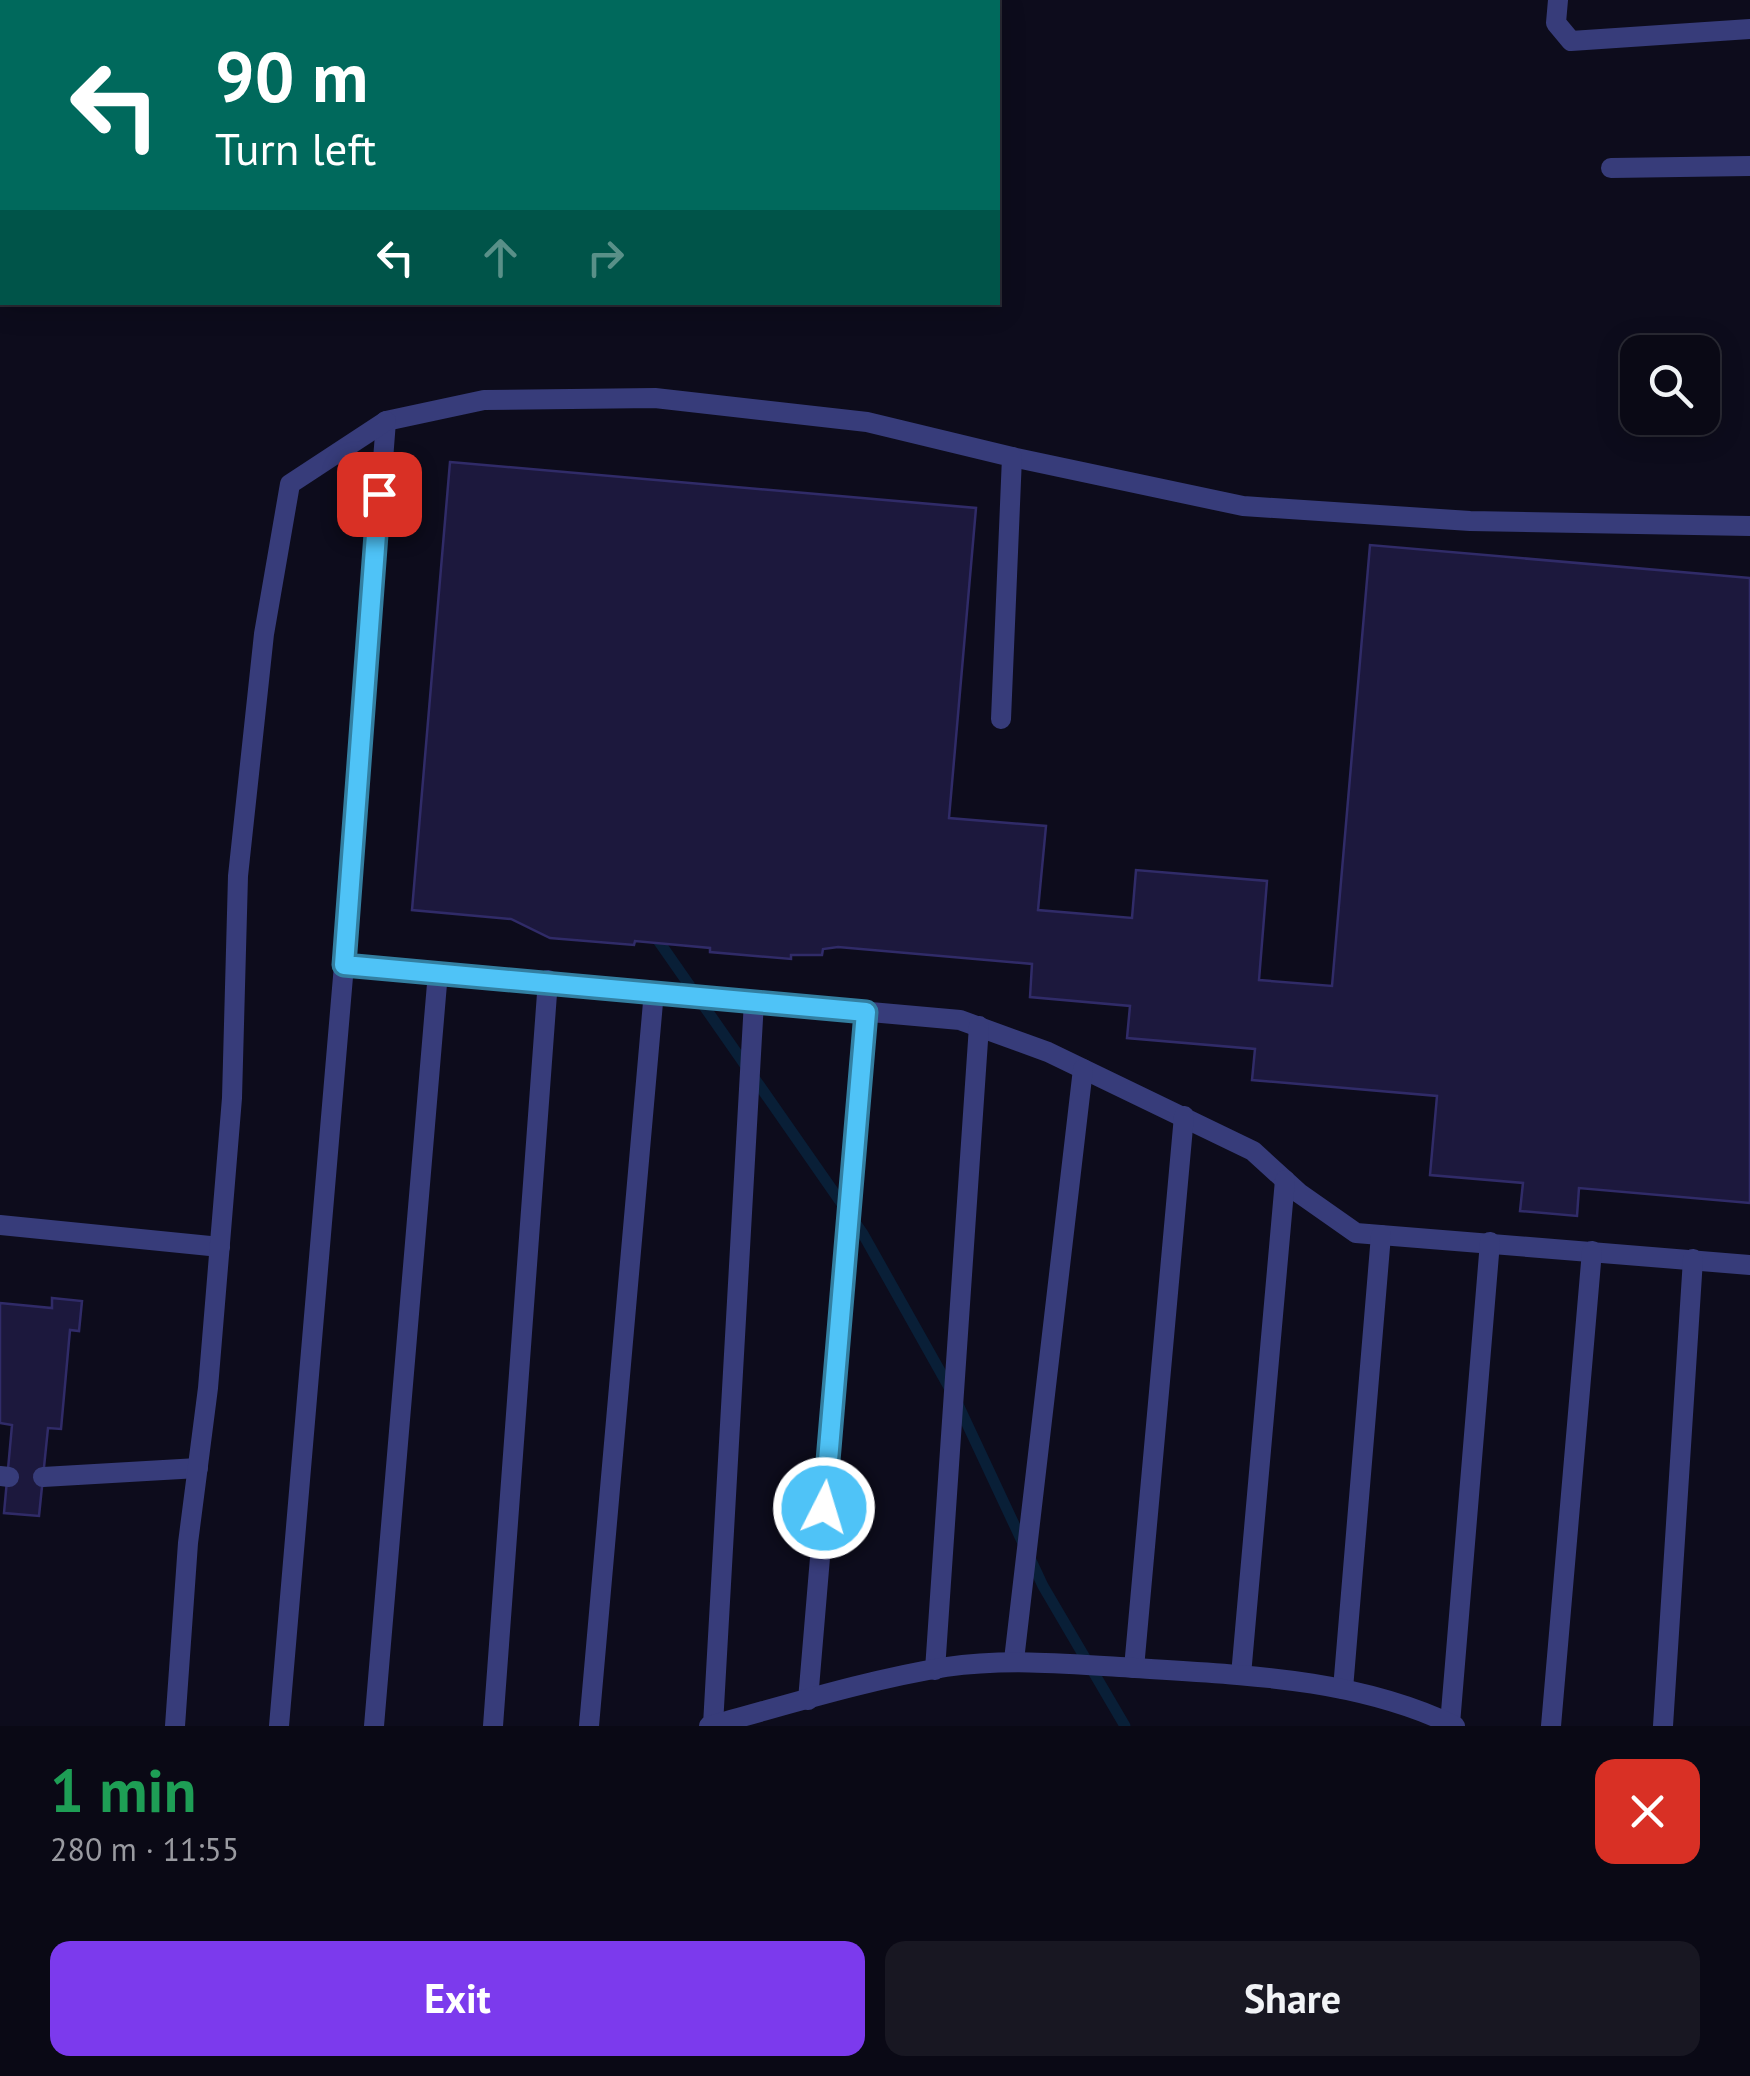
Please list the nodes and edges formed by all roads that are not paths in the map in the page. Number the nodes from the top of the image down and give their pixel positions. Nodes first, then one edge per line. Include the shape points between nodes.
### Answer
1 (1558, 0) edge
2 (1750, 29) edge
3 (1750, 166) edge
4 (1611, 168) dead end
5 (386, 421) junction
6 (1012, 458) junction
7 (1750, 526) edge
8 (1002, 719) dead end
9 (344, 965) junction
10 (438, 972) junction
11 (548, 980) junction
12 (654, 991) junction
13 (754, 1001) junction
14 (866, 1012) junction
15 (979, 1026) junction
16 (1083, 1069) junction
17 (1184, 1116) junction
18 (1285, 1180) junction
19 (0, 1225) edge
20 (1381, 1235) junction
21 (1490, 1242) junction
22 (220, 1246) junction
23 (1592, 1251) junction
24 (1694, 1260) junction
25 (1750, 1265) edge
26 (198, 1468) junction
27 (43, 1477) dead end
28 (1014, 1660) junction
29 (1134, 1668) junction
30 (935, 1670) junction
31 (1241, 1674) junction
32 (1343, 1689) junction
33 (808, 1700) junction
34 (759, 1720) edge
35 (1452, 1725) edge
36 (175, 1726) edge
37 (279, 1726) edge
38 (374, 1726) edge
39 (493, 1726) edge
40 (589, 1726) edge
41 (712, 1726) edge
42 (1551, 1726) edge
43 (1663, 1726) edge

1 - 2 lane via 1556,23 1571,42
3 - 4 lane
5 - 6 lane via 484,400 655,398 867,422
5 - 9 lane
5 - 22 lane via 290,484 264,634 238,876
6 - 7 lane via 1244,506 1470,520
6 - 8 lane
9 - 10 lane
9 - 37 lane
10 - 11 lane
10 - 38 lane
11 - 12 lane
11 - 39 lane
12 - 13 lane
12 - 40 lane
13 - 14 lane
13 - 41 lane
14 - 15 lane
14 - 33 lane
15 - 16 lane
15 - 30 lane
16 - 17 lane
16 - 28 lane
17 - 18 lane via 1253,1151
17 - 29 lane
18 - 20 lane via 1356,1233
18 - 31 lane
19 - 22 lane
20 - 21 lane
20 - 32 lane
21 - 23 lane
21 - 35 lane
22 - 26 lane
23 - 24 lane
23 - 42 lane
24 - 25 lane
24 - 43 lane
26 - 27 lane
26 - 36 lane
28 - 29 lane
28 - 30 lane
29 - 31 lane
30 - 33 lane
31 - 32 lane
32 - 35 lane
33 - 34 lane
34 - 41 lane

